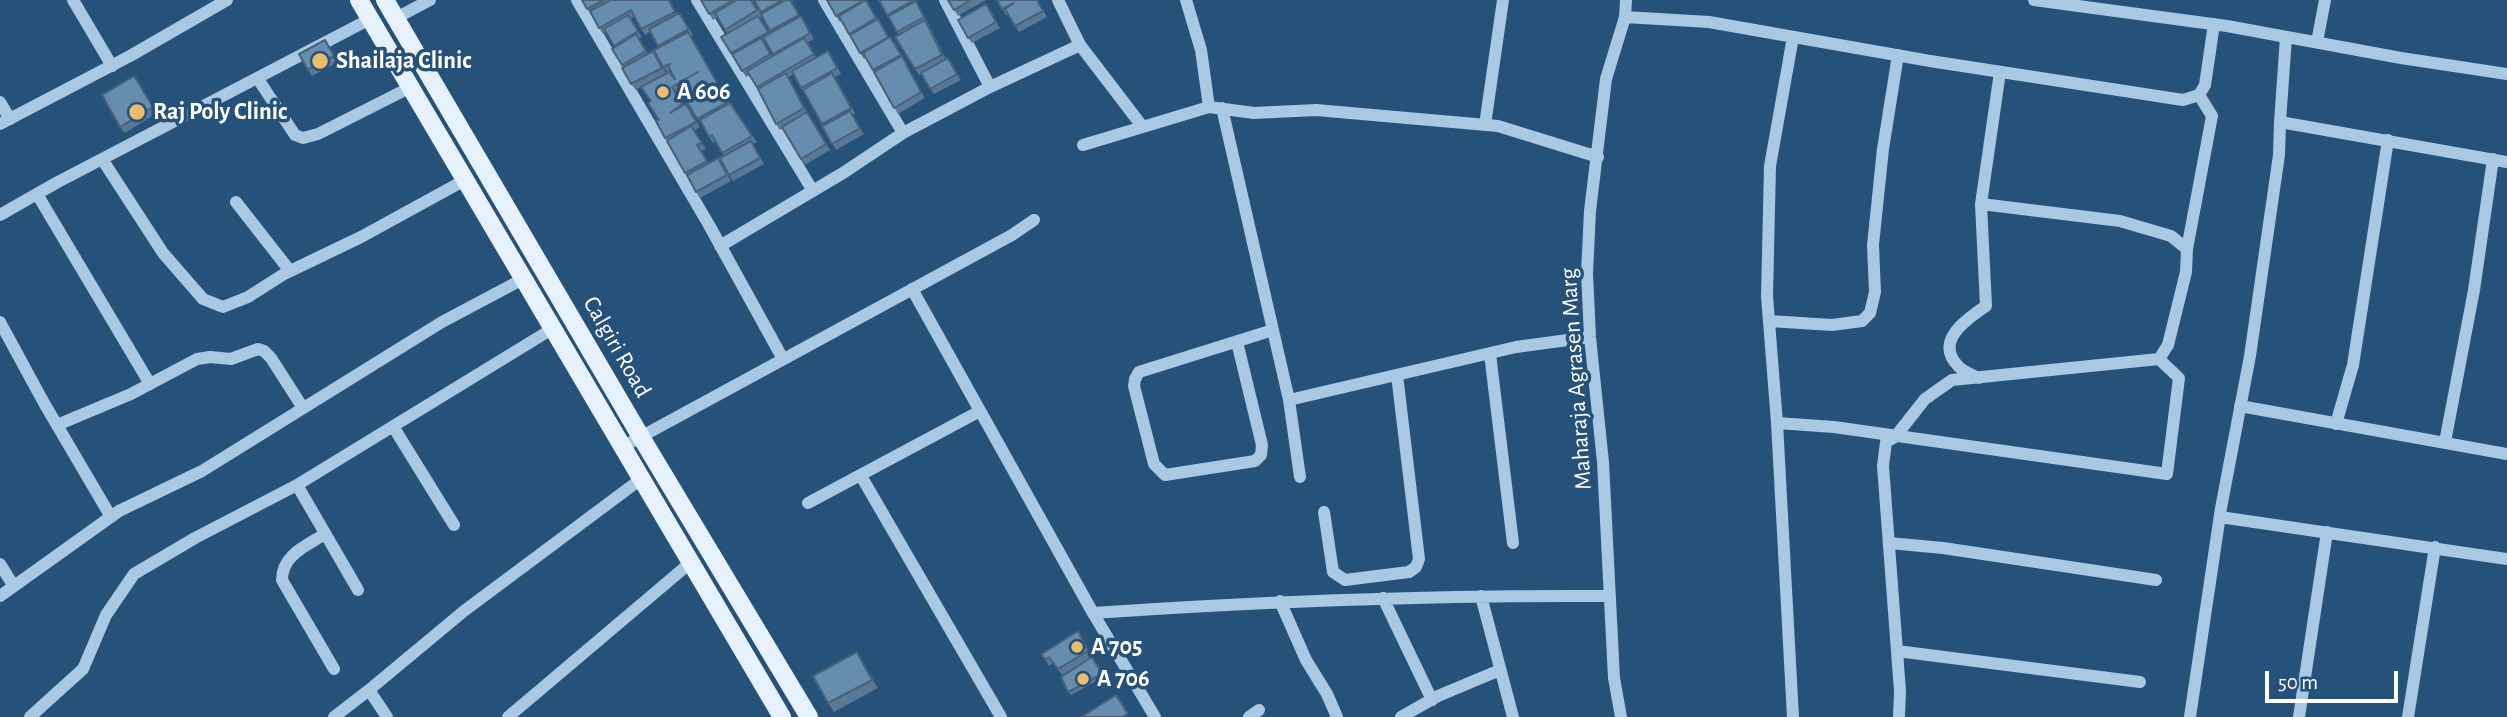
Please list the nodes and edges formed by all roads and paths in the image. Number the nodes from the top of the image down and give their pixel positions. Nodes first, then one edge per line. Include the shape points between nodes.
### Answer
1 (73, 0) edge
2 (227, 0) edge
3 (359, 0) edge
4 (386, 0) edge
5 (430, 0) edge
6 (577, 0) edge
7 (697, 0) edge
8 (824, 0) edge
9 (945, 0) edge
10 (1058, 0) edge
11 (1186, 0) edge
12 (1503, 0) edge
13 (1626, 0) edge
14 (2034, 0) edge
15 (2325, 0) edge
16 (2097, 4) edge
17 (1625, 17) junction
18 (396, 18) junction
19 (370, 19) junction
20 (2214, 24) junction
21 (1793, 37) junction
22 (2286, 37) junction
23 (2316, 42) junction
24 (1080, 45) junction
25 (1898, 55) junction
26 (112, 66) junction
27 (2000, 72) junction
28 (2507, 74) edge
29 (258, 79) junction
30 (411, 87) junction
31 (990, 87) junction
32 (2199, 95) junction
33 (0, 102) edge
34 (1216, 108) junction
35 (5, 122) edge
36 (2280, 122) junction
37 (1485, 125) junction
38 (1142, 126) junction
39 (902, 133) junction
40 (2388, 139) junction
41 (1083, 145) dead end
42 (1598, 157) junction
43 (102, 159) junction
44 (2493, 159) junction
45 (2507, 162) edge
46 (465, 180) junction
47 (813, 191) junction
48 (37, 194) junction
49 (236, 202) dead end
50 (1981, 204) junction
51 (0, 215) edge
52 (1034, 220) dead end
53 (720, 246) junction
54 (2188, 249) junction
55 (290, 271) junction
56 (523, 279) junction
57 (912, 289) junction
58 (1769, 321) junction
59 (0, 322) edge
60 (552, 329) junction
61 (1273, 330) junction
62 (1590, 337) junction
63 (1237, 342) junction
64 (1490, 354) junction
65 (782, 359) junction
66 (2160, 359) junction
67 (1397, 375) junction
68 (1979, 378) junction
69 (150, 384) junction
70 (1289, 400) junction
71 (2240, 406) junction
72 (303, 408) junction
73 (980, 411) junction
74 (1777, 423) junction
75 (2336, 424) junction
76 (57, 425) junction
77 (394, 428) junction
78 (641, 436) junction
79 (1895, 436) junction
80 (2445, 442) junction
81 (622, 447) junction
82 (2507, 454) edge
83 (861, 476) junction
84 (1300, 477) dead end
85 (641, 479) junction
86 (298, 485) junction
87 (808, 503) dead end
88 (1324, 512) dead end
89 (111, 517) junction
90 (2220, 517) junction
91 (454, 525) dead end
92 (2327, 532) junction
93 (325, 534) junction
94 (1513, 543) dead end
95 (1889, 543) junction
96 (2435, 547) junction
97 (2507, 559) edge
98 (690, 563) junction
99 (0, 564) edge
100 (2156, 580) dead end
101 (13, 585) junction
102 (358, 590) dead end
103 (0, 596) edge
104 (1481, 596) junction
105 (1609, 596) junction
106 (1383, 598) junction
107 (1280, 601) junction
108 (1093, 613) junction
109 (1897, 651) junction
110 (334, 669) dead end
111 (1500, 670) junction
112 (2140, 682) dead end
113 (369, 690) junction
114 (1432, 700) junction
115 (30, 717) edge
116 (334, 717) edge
117 (387, 717) edge
118 (508, 717) edge
119 (782, 717) edge
120 (809, 717) edge
121 (1001, 717) edge
122 (1155, 717) edge
123 (1337, 717) edge
124 (1401, 717) edge
125 (1513, 717) edge
126 (1620, 717) edge
127 (1793, 717) edge
128 (1899, 717) edge
129 (2190, 717) edge
130 (2299, 717) edge
131 (2408, 717) edge

1 - 26 street
2 - 26 street
3 - 19 main road, Calgiri Road
4 - 18 main road, Calgiri Road
5 - 18 street
6 - 53 street
7 - 47 street
8 - 39 street
9 - 31 street
10 - 24 street
11 - 34 street
12 - 37 street
13 - 17 street, Maharaja Agrasen Marg
14 - 16 street
15 - 23 street
16 - 20 street
17 - 21 street via 1709,22
17 - 42 street, Maharaja Agrasen Marg via 1606,79
18 - 78 main road, Calgiri Road
19 - 29 street
19 - 30 main road, Calgiri Road
20 - 22 street
20 - 32 street via 2205,85
21 - 25 street
21 - 58 street via 1770,166
22 - 23 street
22 - 36 street
23 - 28 street
24 - 31 street
24 - 38 street
25 - 27 street
25 - 58 street via 1883,149 1870,313 1863,321 1832,325
26 - 35 street
27 - 32 street via 2183,100
27 - 50 street
29 - 30 street via 295,135 303,138
29 - 43 street
30 - 46 main road, Calgiri Road
31 - 39 street
32 - 54 street via 2212,116
33 - 35 street
34 - 37 street via 1254,113 1316,110
34 - 38 street
34 - 61 street
36 - 40 street
36 - 71 street via 2279,155
37 - 42 street
38 - 41 street
39 - 47 street
40 - 44 street
40 - 75 street via 2353,366
42 - 62 street, Maharaja Agrasen Marg via 1587,272
43 - 48 street
43 - 55 street via 163,253 203,299 223,307 248,298
44 - 45 street
44 - 80 street
46 - 55 street
46 - 56 main road, Calgiri Road
47 - 53 street
48 - 51 street
48 - 69 street
49 - 55 street
50 - 54 street via 2120,222 2171,236
50 - 68 street via 1986,306 1953,333 1950,351 1959,367
52 - 57 street
53 - 65 street
54 - 66 street via 2168,345
56 - 60 main road, Calgiri Road
56 - 72 street via 442,322
57 - 65 street
57 - 73 street
58 - 74 street
59 - 76 street
60 - 77 street
60 - 81 main road, Calgiri Road
61 - 63 street
61 - 70 street
62 - 64 street
62 - 105 street, Maharaja Agrasen Marg via 1603,462
63 - 63 street via 1139,372 1135,379 1154,464 1165,475 1255,461 1261,455
64 - 67 street
64 - 94 street
65 - 78 street
66 - 68 street
66 - 79 street via 2179,378 2167,474
67 - 70 street
67 - 88 street via 1419,559 1416,567 1409,572 1339,578 1333,572
68 - 79 street via 1952,380 1926,399
69 - 72 street via 197,359 231,359 258,349 271,358
69 - 76 street
70 - 84 street
71 - 75 street
71 - 90 street
72 - 89 street via 202,471
73 - 83 street
73 - 108 street
74 - 79 street
74 - 127 street
75 - 80 street
76 - 89 street
77 - 86 street
77 - 91 street
78 - 81 street
78 - 120 main road, Calgiri Road
79 - 95 street via 1886,442 1882,466
80 - 82 street
81 - 85 main road, Calgiri Road
83 - 87 street
83 - 121 street
85 - 98 main road, Calgiri Road
85 - 113 street via 464,611
86 - 93 street
86 - 115 street via 134,574 106,615 83,669
89 - 101 street
90 - 92 street
90 - 129 street
92 - 96 street
92 - 130 street
93 - 102 street
93 - 110 street via 288,558 282,580
95 - 100 street
95 - 109 street
96 - 97 street
96 - 131 street
98 - 118 street
98 - 119 main road, Calgiri Road
99 - 101 street
101 - 103 street
104 - 105 street
104 - 106 street
104 - 111 street
105 - 126 street, Maharaja Agrasen Marg
106 - 107 street
106 - 114 street
107 - 108 street
107 - 123 street
108 - 122 street
109 - 112 street
109 - 128 street
111 - 114 street
111 - 125 street
113 - 116 street
113 - 117 street
114 - 124 street

